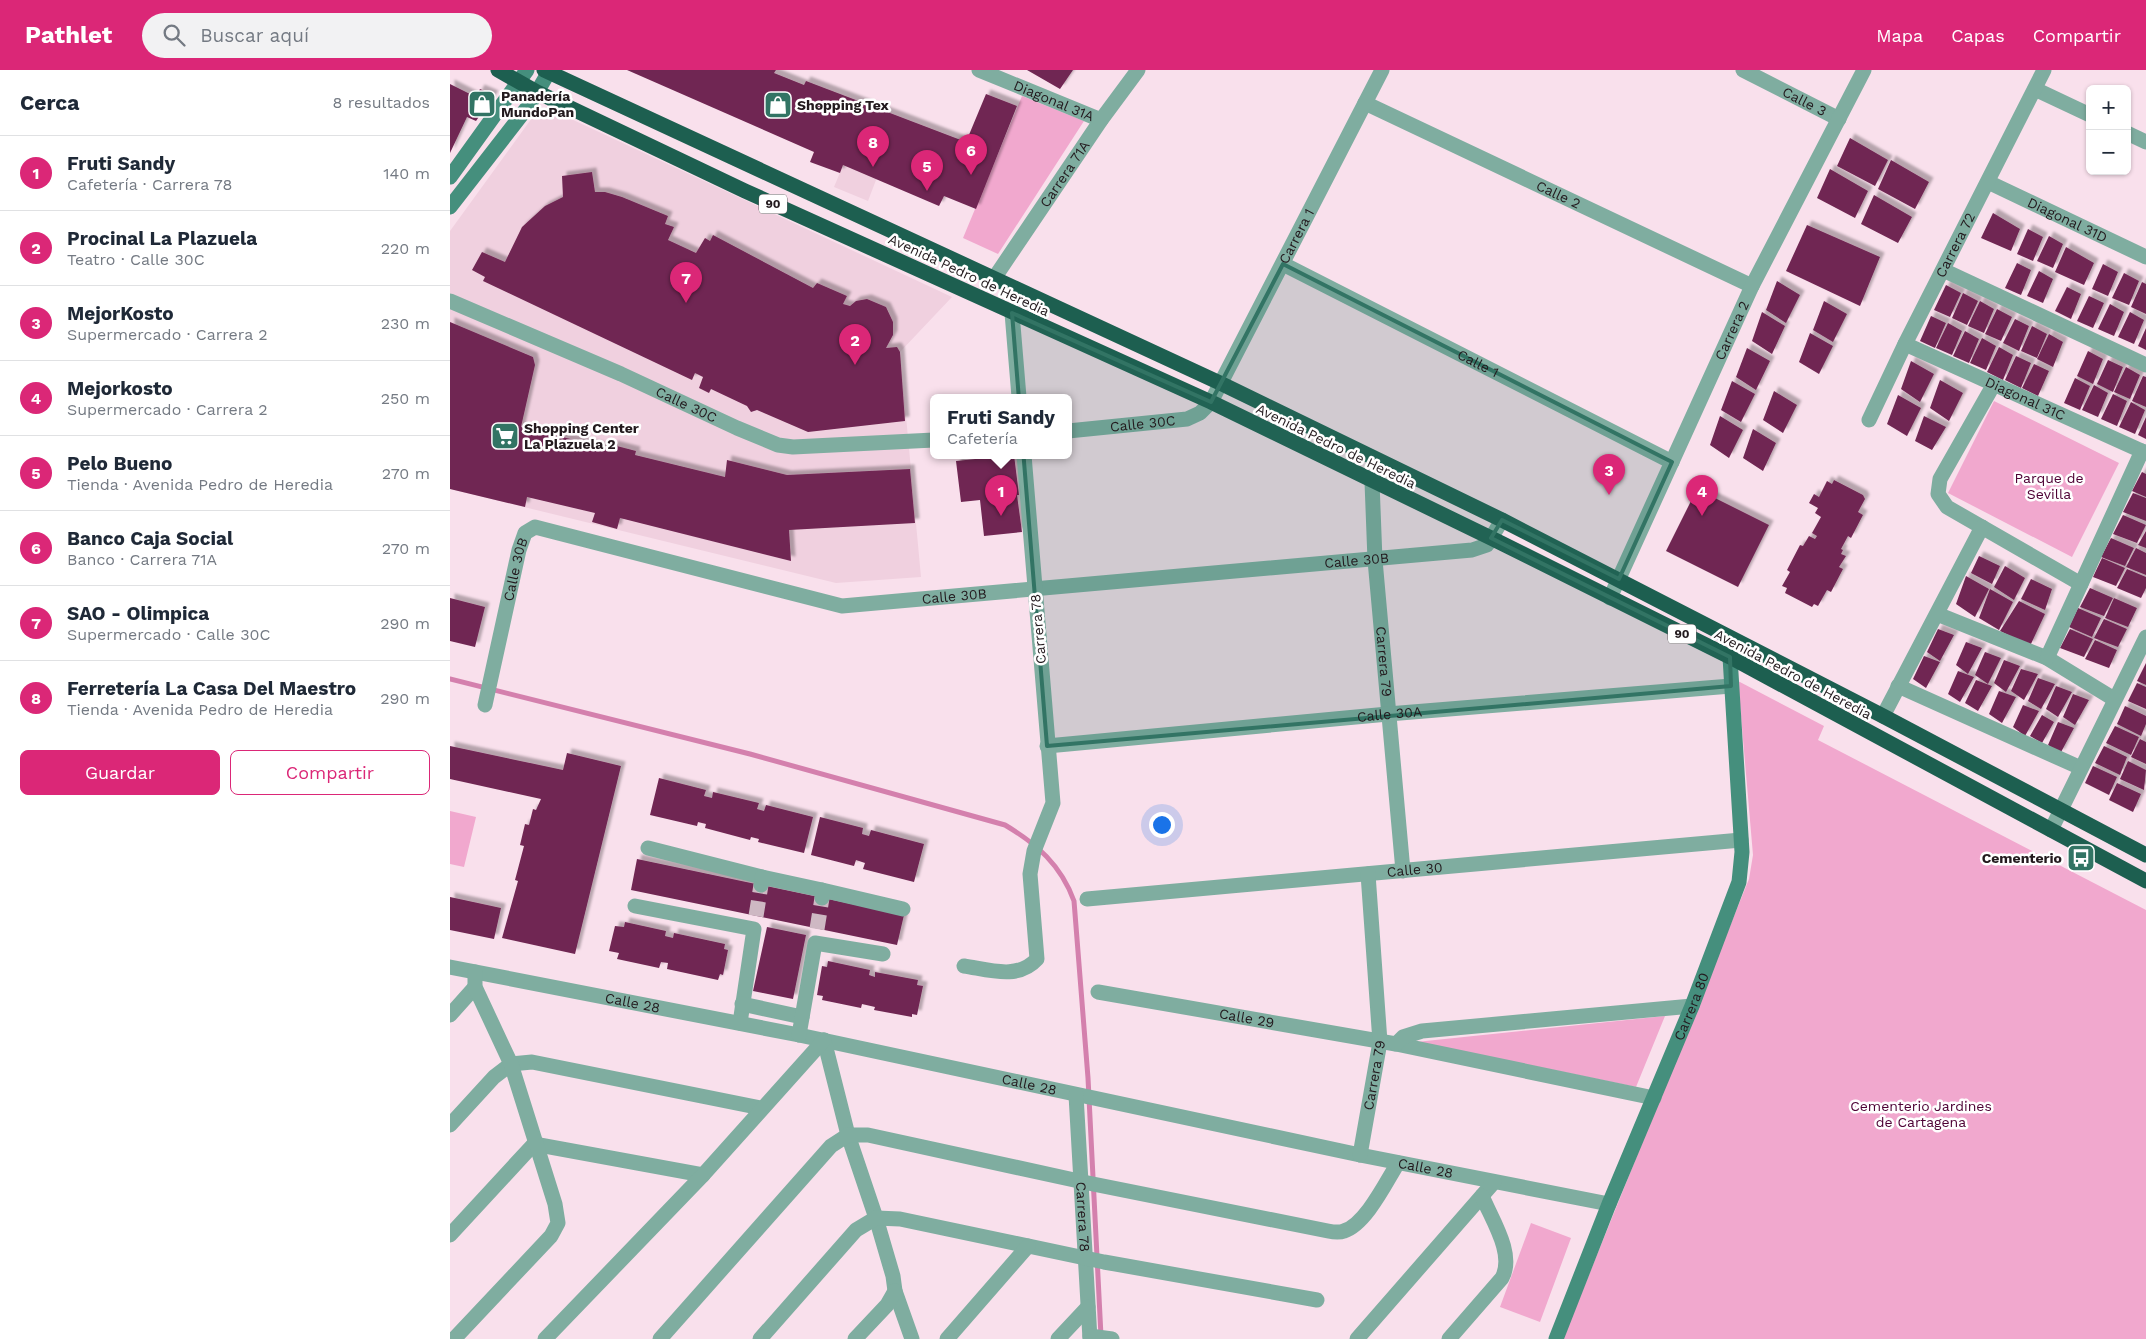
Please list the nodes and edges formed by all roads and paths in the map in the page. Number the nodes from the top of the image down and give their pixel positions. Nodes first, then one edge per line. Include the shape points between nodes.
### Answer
1 (498, 70) edge
2 (978, 70) edge
3 (1138, 70) edge
4 (1382, 70) edge
5 (1743, 70) edge
6 (1864, 70) edge
7 (2044, 70) edge
8 (547, 71) edge
9 (524, 76) edge
10 (2036, 89) junction
11 (537, 92) junction
12 (1365, 103) junction
13 (2086, 113) edge
14 (1839, 119) junction
15 (1101, 120) junction
16 (2131, 135) edge
17 (2146, 142) edge
18 (451, 174) edge
19 (1988, 182) junction
20 (450, 207) edge
21 (2146, 257) edge
22 (1283, 264) junction
23 (1943, 270) junction
24 (993, 280) junction
25 (1752, 286) junction
26 (450, 301) edge
27 (1012, 313) junction
28 (1905, 344) junction
29 (2146, 364) edge
30 (1220, 383) junction
31 (1994, 384) junction
32 (1019, 394) edge
33 (1211, 402) junction
34 (1869, 420) dead end
35 (1072, 431) edge
36 (930, 440) edge
37 (2144, 452) edge
38 (1024, 459) edge
39 (1672, 462) junction
40 (1372, 482) junction
41 (1502, 520) junction
42 (1982, 527) junction
43 (1491, 538) junction
44 (1375, 560) junction
45 (1619, 579) junction
46 (2080, 584) junction
47 (1035, 588) junction
48 (1610, 598) junction
49 (1937, 614) junction
50 (2146, 637) edge
51 (1730, 657) junction
52 (2047, 658) junction
53 (1731, 686) junction
54 (1898, 686) junction
55 (2114, 698) junction
56 (485, 706) dead end
57 (1388, 714) junction
58 (1883, 716) junction
59 (1047, 746) junction
60 (2081, 768) junction
61 (2062, 809) junction
62 (2051, 830) junction
63 (1741, 840) junction
64 (648, 848) dead end
65 (2146, 854) edge
66 (1403, 871) junction
67 (1368, 874) junction
68 (2146, 881) edge
69 (1087, 899) dead end
70 (635, 906) dead end
71 (903, 909) dead end
72 (883, 954) dead end
73 (964, 966) dead end
74 (450, 967) edge
75 (475, 979) junction
76 (1098, 992) dead end
77 (742, 1004) junction
78 (1692, 1006) junction
79 (450, 1016) edge
80 (802, 1017) junction
81 (740, 1024) junction
82 (799, 1035) junction
83 (824, 1040) junction
84 (1380, 1042) junction
85 (1396, 1044) junction
86 (511, 1064) junction
87 (1078, 1095) junction
88 (1654, 1098) junction
89 (761, 1108) junction
90 (450, 1125) edge
91 (848, 1135) junction
92 (534, 1144) junction
93 (1360, 1155) junction
94 (1398, 1163) junction
95 (703, 1175) junction
96 (1084, 1182) junction
97 (1494, 1182) junction
98 (1482, 1196) junction
99 (1609, 1204) junction
100 (876, 1218) junction
101 (450, 1235) edge
102 (1028, 1246) junction
103 (1093, 1260) junction
104 (895, 1291) junction
105 (1317, 1300) dead end
106 (1088, 1307) junction
107 (1100, 1338) edge
108 (454, 1339) edge
109 (545, 1339) edge
110 (660, 1339) edge
111 (760, 1339) edge
112 (855, 1339) edge
113 (912, 1339) edge
114 (947, 1339) edge
115 (1058, 1339) edge
116 (1357, 1339) edge
117 (1449, 1339) edge
118 (1556, 1339) edge

1 - 9 highway, Avenida Pedro de Heredia / 90
2 - 15 street, Diagonal 31A
3 - 15 street, Carrera 71A
4 - 12 street, Carrera 1
5 - 14 street, Calle 3
6 - 14 street, Carrera 2
7 - 10 street, Carrera 72
8 - 11 street
8 - 24 highway, Avenida Pedro de Heredia / 90
9 - 11 highway, Avenida Pedro de Heredia / 90
9 - 18 street
10 - 13 street
10 - 19 street, Carrera 72
11 - 20 street
11 - 27 highway, Avenida Pedro de Heredia / 90
12 - 22 street, Carrera 1
12 - 25 street, Calle 2
14 - 25 street, Carrera 2
15 - 24 street, Carrera 71A
16 - 17 street
19 - 21 street, Diagonal 31D
19 - 23 street, Carrera 72
22 - 30 street, Carrera 1
22 - 39 street, Calle 1
23 - 28 street, Carrera 72
23 - 29 street
24 - 30 highway, Avenida Pedro de Heredia / 90
25 - 39 street, Carrera 2
26 - 36 street, Calle 30C via 778,445 793,448
27 - 32 street
27 - 33 highway, Avenida Pedro de Heredia / 90
28 - 31 street, Diagonal 31C
28 - 34 street, Carrera 72
30 - 33 street, Carrera 1
30 - 41 highway, Avenida Pedro de Heredia / 90
31 - 37 street, Diagonal 31C
31 - 42 street via 1940,479 1938,494 1947,507
33 - 35 street, Calle 30C via 1200,413 1187,419
33 - 40 highway, Avenida Pedro de Heredia / 90
37 - 46 street
38 - 47 street, Carrera 78
39 - 45 street, Carrera 2
40 - 43 highway, Avenida Pedro de Heredia / 90
40 - 44 street, Carrera 79
41 - 43 street, Calle 30B
41 - 45 highway, Avenida Pedro de Heredia / 90
42 - 46 street
42 - 49 street
43 - 44 street, Calle 30B via 1487,545 1472,550
43 - 48 highway, Avenida Pedro de Heredia / 90
44 - 47 street, Calle 30B
44 - 57 street, Carrera 79
45 - 48 street, Carrera 2
45 - 58 highway, Avenida Pedro de Heredia / 90
46 - 52 street
47 - 56 street, Calle 30B via 842,606 535,526 526,533 521,544
47 - 59 street, Carrera 78
48 - 51 highway, Avenida Pedro de Heredia / 90
49 - 52 street
49 - 54 street
50 - 55 street
51 - 53 street, Carrera 80
51 - 62 highway, Avenida Pedro de Heredia / 90
52 - 55 street
53 - 57 street, Calle 30A
53 - 63 street, Carrera 80
54 - 58 street
54 - 60 street
55 - 60 street
57 - 59 street, Calle 30A
57 - 66 street, Carrera 79
58 - 61 highway, Avenida Pedro de Heredia / 90
59 - 73 street, Carrera 78 via 1052,808 1036,848 1030,874 1037,959 1015,973
60 - 61 street
61 - 62 street
61 - 65 highway, Avenida Pedro de Heredia / 90
62 - 68 highway, Avenida Pedro de Heredia / 90
63 - 66 street, Calle 30
63 - 78 street, Carrera 80 via 1739,882
64 - 71 street via 761,881
66 - 67 street, Calle 30
67 - 69 street, Calle 30
67 - 84 street, Carrera 79
70 - 77 street via 755,922
72 - 80 street via 816,936
74 - 75 street, Calle 28
75 - 79 street
75 - 81 street, Calle 28
75 - 86 street
76 - 84 street, Calle 29
77 - 80 street
77 - 81 street
78 - 85 street via 1422,1031 1403,1037
78 - 88 street, Carrera 80
80 - 82 street
81 - 82 street, Calle 28
82 - 83 street, Calle 28
83 - 87 street, Calle 28
83 - 89 street
83 - 91 street
84 - 85 street, Calle 29
84 - 93 street, Carrera 79
85 - 88 street, Calle 29
86 - 89 street via 532,1062
86 - 90 street via 494,1077
86 - 92 street
87 - 93 street, Calle 28
87 - 96 street, Carrera 78
88 - 99 street, Carrera 80
89 - 95 street
91 - 96 street via 868,1135
91 - 100 street
91 - 110 street via 831,1146
92 - 95 street
92 - 101 street
92 - 108 street via 558,1222 551,1236
93 - 94 street, Calle 28
94 - 96 street via 1368,1211 1354,1226 1342,1232
94 - 97 street, Calle 28
95 - 109 street
96 - 103 street, Carrera 78
97 - 98 street
97 - 99 street, Calle 28
98 - 116 street
98 - 117 street via 1507,1260 1506,1271
99 - 118 street, Carrera 80
100 - 102 street via 900,1219
100 - 104 street via 894,1276
100 - 111 street via 856,1230
102 - 103 street
102 - 114 street
103 - 105 street
103 - 106 street, Carrera 78
104 - 112 street via 887,1305
104 - 113 street
106 - 107 street, Carrera 78
106 - 115 street

